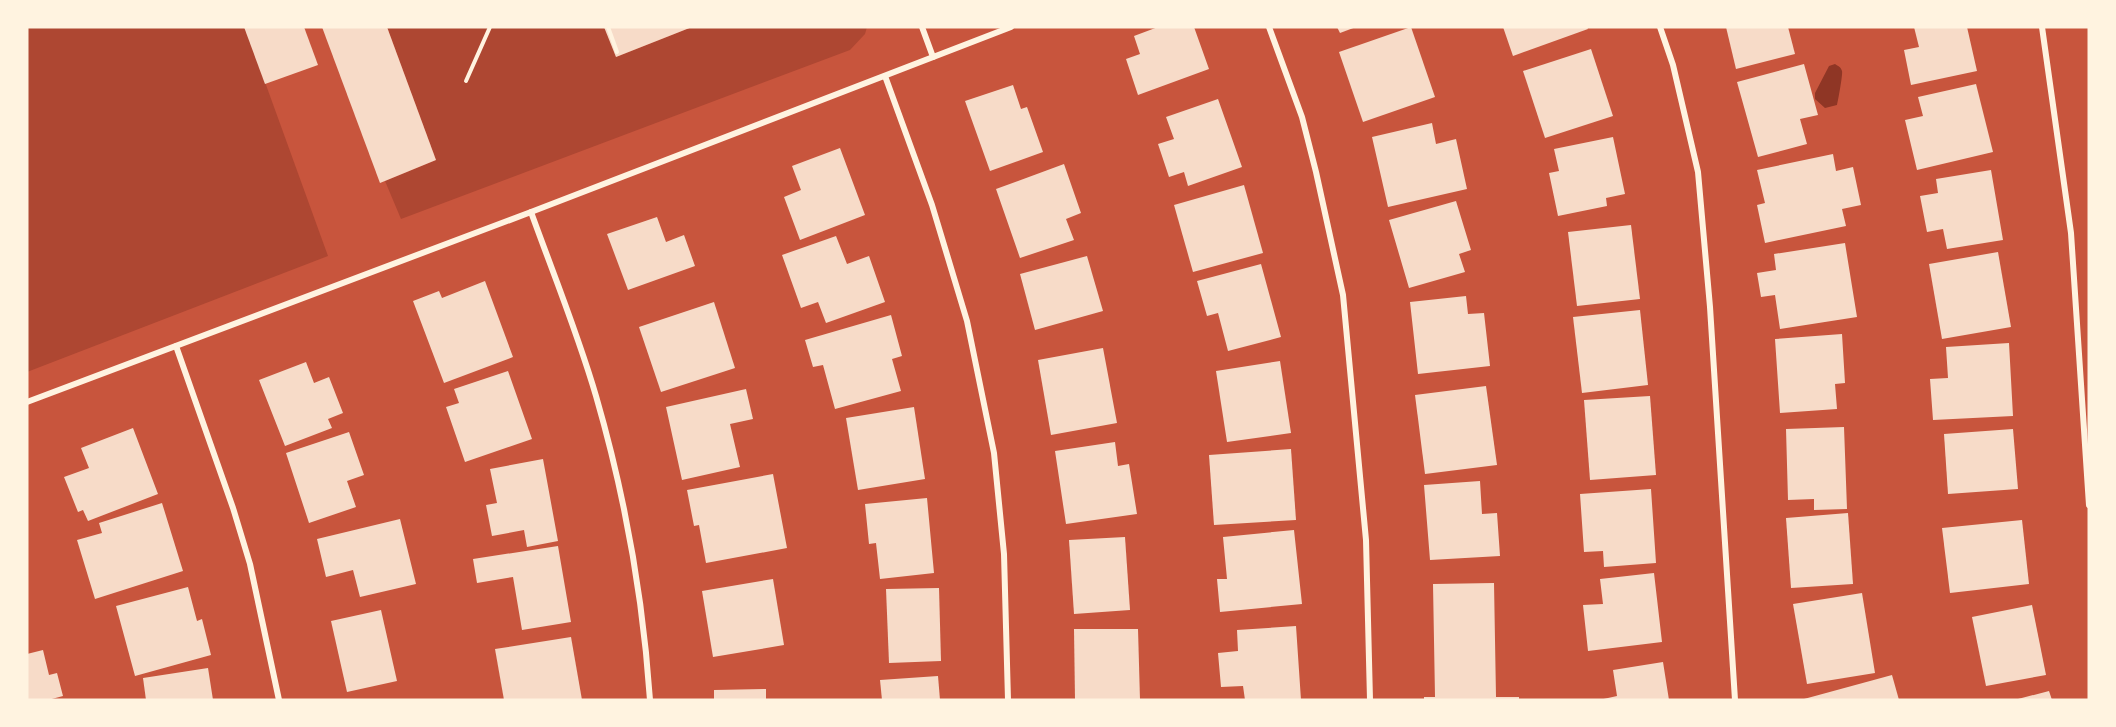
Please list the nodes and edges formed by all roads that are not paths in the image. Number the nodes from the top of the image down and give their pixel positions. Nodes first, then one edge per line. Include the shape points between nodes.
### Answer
1 (922, 27) edge
2 (1011, 27) edge
3 (1269, 27) edge
4 (1660, 27) edge
5 (2042, 27) edge
6 (933, 57) junction
7 (885, 76) junction
8 (531, 212) junction
9 (176, 346) junction
10 (27, 402) edge
11 (2089, 505) edge
12 (279, 700) edge
13 (650, 700) edge
14 (1008, 700) edge
15 (1370, 700) edge
16 (1735, 700) edge

1 - 6 street
2 - 6 street
3 - 15 street via 1302,117 1343,295 1366,540
4 - 16 street via 1698,172
5 - 11 street via 2071,233
6 - 7 street
7 - 8 street
7 - 14 street via 933,205 963,311 994,453 1004,554
8 - 9 street
8 - 13 street via 596,395 618,476 634,554
9 - 10 street
9 - 12 street via 250,564

